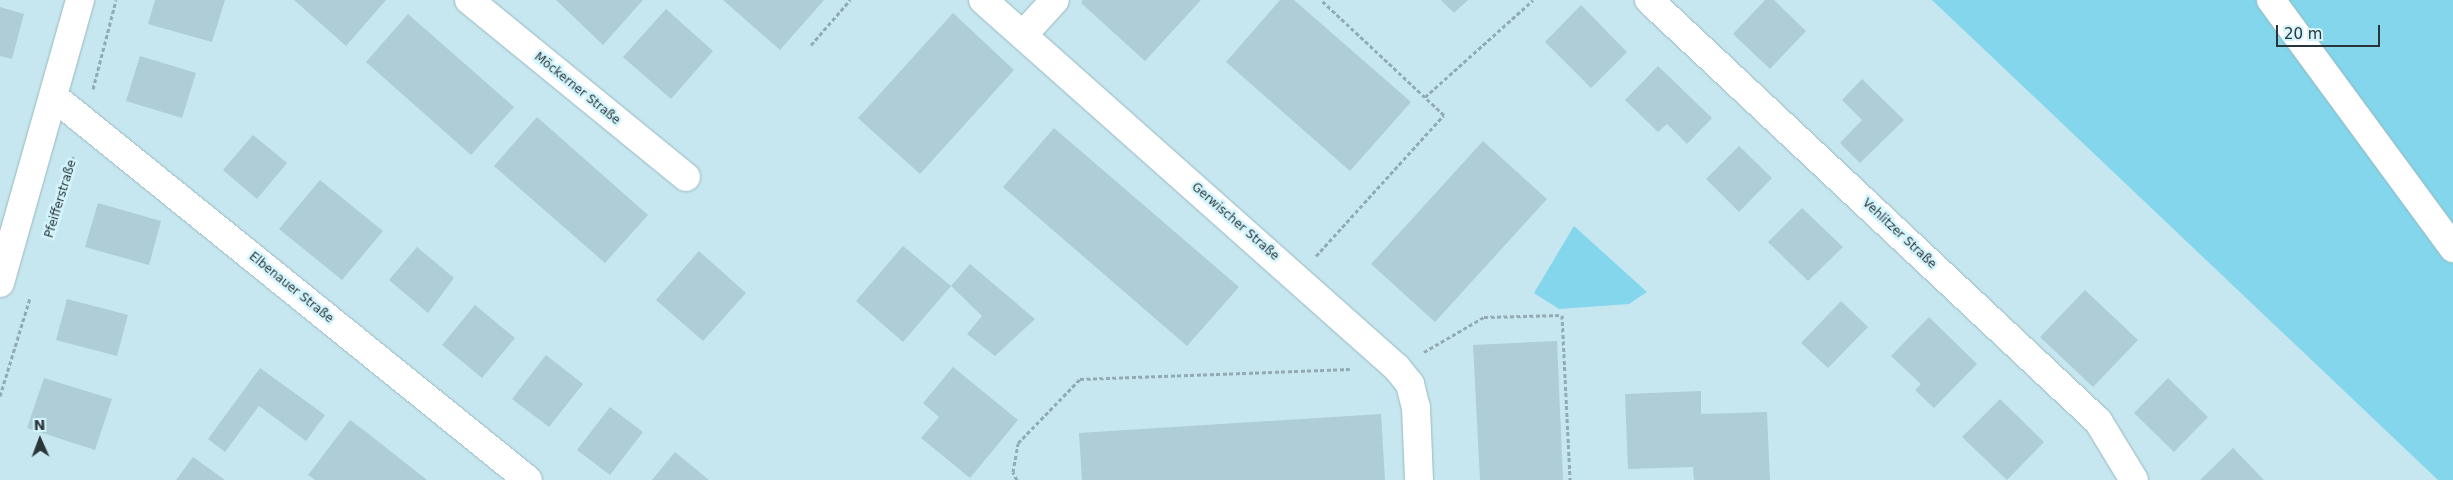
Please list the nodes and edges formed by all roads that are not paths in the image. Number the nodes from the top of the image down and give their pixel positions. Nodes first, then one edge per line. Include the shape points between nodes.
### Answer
1 (80, 0) edge
2 (469, 0) edge
3 (984, 0) edge
4 (1055, 0) edge
5 (1649, 0) edge
6 (2271, 0) edge
7 (1023, 35) junction
8 (54, 97) junction
9 (686, 177) dead end
10 (2453, 248) edge
11 (0, 283) edge
12 (528, 480) edge
13 (1419, 480) edge
14 (2134, 480) edge

1 - 8 street
2 - 9 street, Möckerner Straße
3 - 7 street, Gerwischer Straße
4 - 7 street
5 - 14 street, Vehlitzer Straße via 2098,421
6 - 10 street
7 - 13 street, Gerwischer Straße via 1397,368 1410,384 1416,408
8 - 11 street
8 - 12 street, Elbenauer Straße

